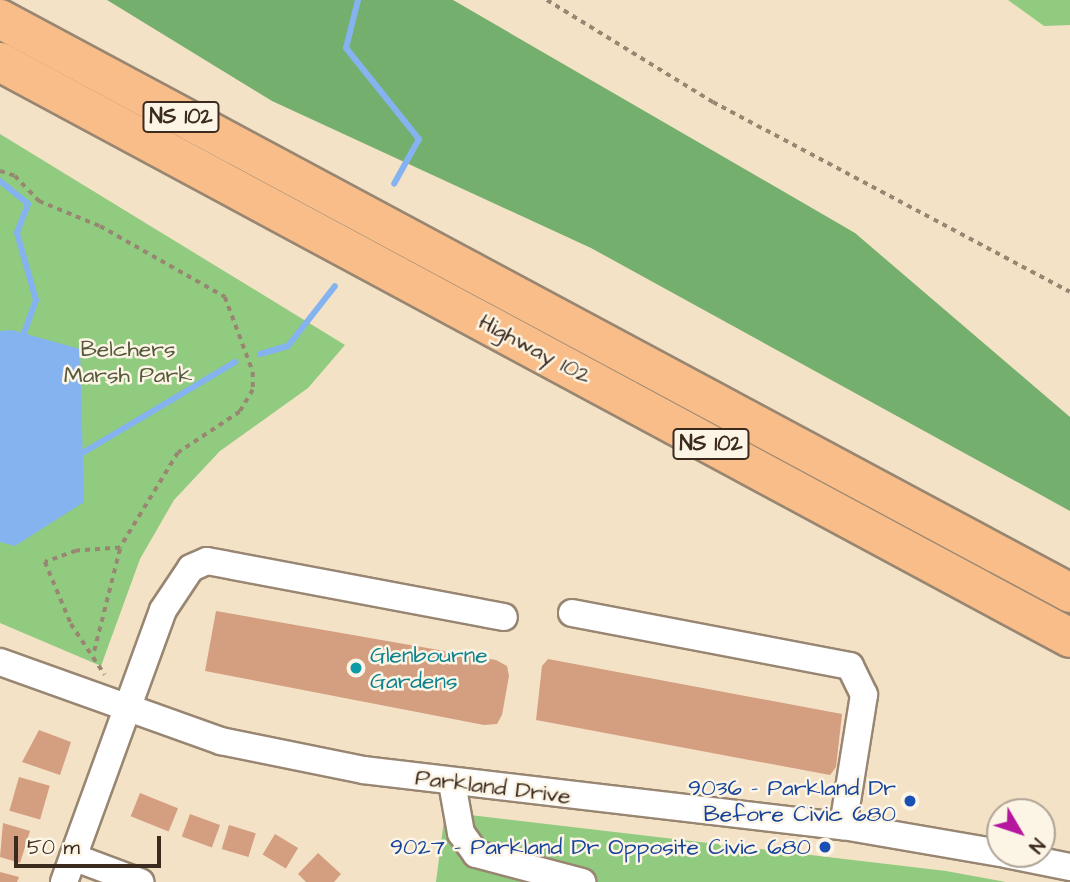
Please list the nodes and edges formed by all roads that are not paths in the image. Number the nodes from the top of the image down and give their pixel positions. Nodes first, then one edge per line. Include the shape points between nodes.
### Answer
1 (0, 19) edge
2 (0, 61) edge
3 (1070, 593) edge
4 (572, 613) dead end
5 (504, 617) dead end
6 (1070, 638) edge
7 (0, 662) edge
8 (126, 712) junction
9 (452, 783) junction
10 (844, 826) junction
11 (986, 851) edge
12 (72, 857) junction
13 (64, 882) edge
14 (140, 882) edge
15 (582, 882) edge

1 - 3 highway, Highway 102 / NS 102
2 - 6 highway, Highway 102 / NS 102
4 - 10 street via 850,666 864,695
5 - 8 street via 207,561 191,568 163,610
7 - 8 street, Parkland Drive
8 - 9 street, Parkland Drive via 221,741
8 - 12 street
9 - 10 street, Parkland Drive
9 - 15 street via 461,833 475,854
10 - 11 street, Parkland Drive
12 - 13 street
12 - 14 street

